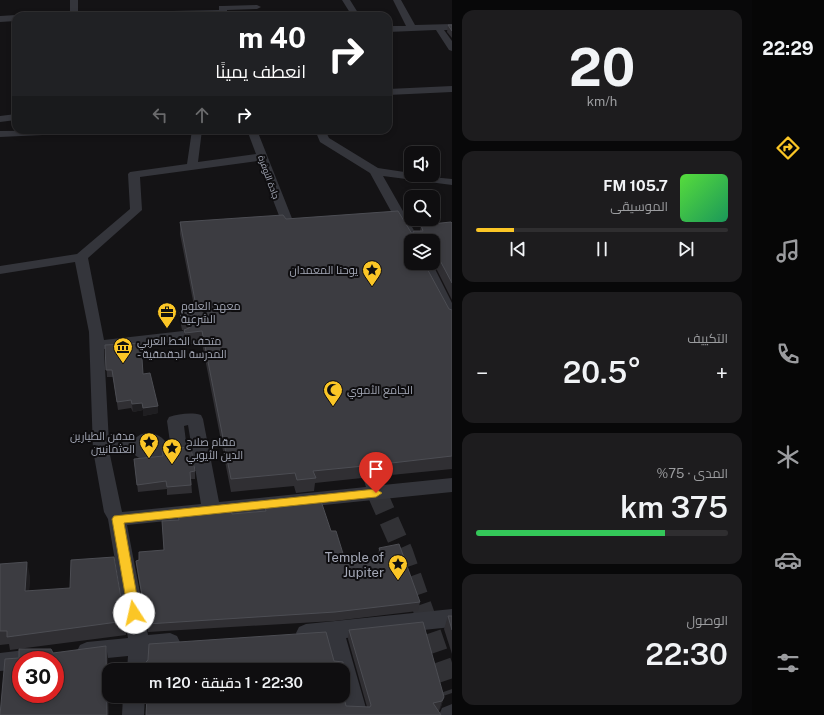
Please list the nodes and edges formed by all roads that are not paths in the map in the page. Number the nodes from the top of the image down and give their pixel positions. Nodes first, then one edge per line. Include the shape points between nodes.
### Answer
1 (74, 0) edge
2 (346, 0) edge
3 (397, 0) edge
4 (257, 7) dead end
5 (223, 9) edge
6 (74, 12) edge
7 (148, 12) edge
8 (354, 12) edge
9 (12, 18) edge
10 (0, 20) edge
11 (438, 27) junction
12 (452, 27) edge
13 (412, 28) junction
14 (392, 29) edge
15 (452, 48) edge
16 (452, 88) edge
17 (392, 92) edge
18 (12, 117) edge
19 (0, 118) edge
20 (12, 133) edge
21 (0, 134) edge
22 (196, 134) edge
23 (253, 134) edge
24 (322, 134) edge
25 (262, 157) junction
26 (192, 166) junction
27 (375, 171) junction
28 (452, 182) edge
29 (400, 217) junction
30 (384, 218) edge
31 (304, 223) edge
32 (423, 231) edge
33 (409, 234) edge
34 (417, 234) edge
35 (81, 257) junction
36 (0, 270) edge
37 (428, 270) edge
38 (452, 317) edge
39 (183, 336) edge
40 (96, 345) junction
41 (101, 450) junction
42 (452, 485) edge
43 (210, 510) junction
44 (117, 519) junction
45 (452, 618) edge
46 (334, 631) junction
47 (287, 634) edge
48 (186, 641) edge
49 (139, 644) junction
50 (69, 653) edge
51 (12, 660) edge
52 (0, 662) edge
53 (138, 663) edge
54 (134, 703) edge
55 (133, 715) edge
56 (357, 715) edge

1 - 6 street
2 - 8 street
3 - 13 street
4 - 5 street
5 - 7 street
9 - 10 street
11 - 12 street
11 - 13 street
11 - 15 street
13 - 14 street
16 - 17 street
18 - 19 street
20 - 21 street
22 - 26 street
23 - 25 street, جادة النوفرة
24 - 27 street via 324,140
25 - 26 street
25 - 31 street, جادة النوفرة via 288,225
26 - 35 street via 134,174 136,210
27 - 28 street
27 - 29 street
29 - 30 street
29 - 33 street
32 - 34 street
35 - 36 street
35 - 40 street via 96,332
37 - 38 street
39 - 40 street
40 - 41 street
41 - 43 street via 139,446 143,453 150,454 157,452 160,445 179,446 176,423 195,419
41 - 44 street via 113,512
42 - 43 street via 374,485
43 - 44 street
44 - 49 street
45 - 46 street
46 - 47 street
46 - 56 street
48 - 49 street
49 - 50 street
49 - 53 street
51 - 52 street
54 - 55 street

